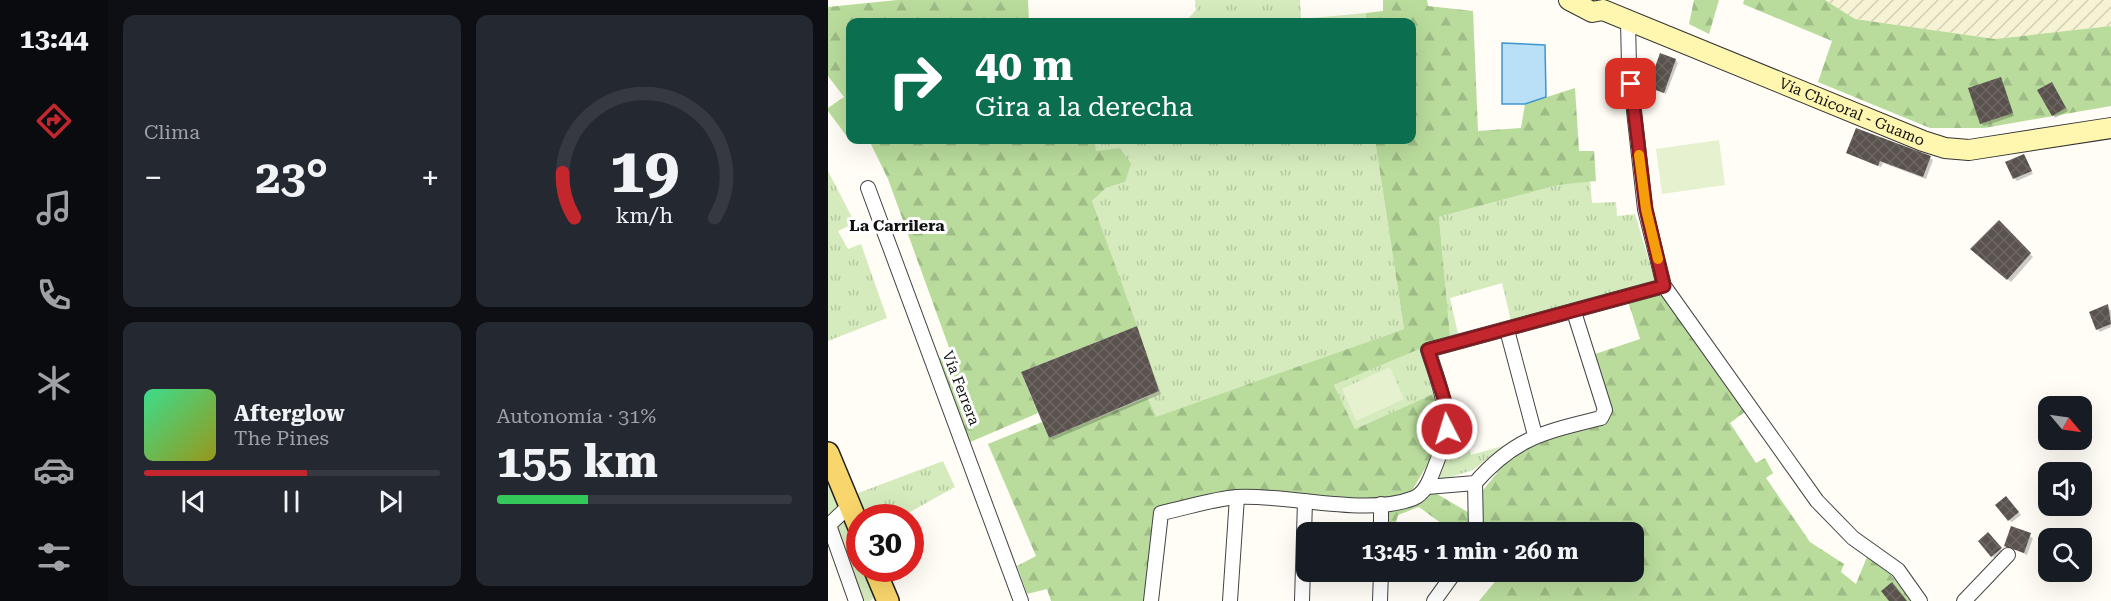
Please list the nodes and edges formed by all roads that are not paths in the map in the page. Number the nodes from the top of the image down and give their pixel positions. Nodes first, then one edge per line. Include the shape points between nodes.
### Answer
1 (1569, 0) edge
2 (1602, 5) edge
3 (1628, 21) junction
4 (2111, 128) edge
5 (868, 188) dead end
6 (1664, 286) junction
7 (1574, 312) junction
8 (1507, 330) junction
9 (1535, 435) junction
10 (828, 453) edge
11 (1475, 483) junction
12 (1427, 487) junction
13 (1237, 497) junction
14 (1305, 501) junction
15 (850, 504) edge
16 (1381, 504) junction
17 (846, 509) edge
18 (1381, 522) edge
19 (1476, 522) edge
20 (829, 526) edge
21 (2008, 555) dead end
22 (878, 582) edge
23 (1381, 582) edge
24 (1448, 582) edge
25 (883, 598) edge
26 (856, 601) edge
27 (1021, 601) edge
28 (1151, 601) edge
29 (1230, 601) edge
30 (1302, 601) edge
31 (1380, 601) edge
32 (1434, 601) edge
33 (1920, 601) edge
34 (1965, 601) edge

1 - 2 street, Vía Chicoral - Guamo via 1592,12
2 - 3 street, Vía Chicoral - Guamo
3 - 4 street, Vía Chicoral - Guamo via 1945,148 1969,150
3 - 6 street via 1629,66 1646,209
5 - 27 street, Vía Ferrera
6 - 7 street
6 - 33 street via 1817,501 1853,538 1898,570
7 - 8 street
7 - 9 street via 1605,410 1601,418
8 - 9 street
8 - 12 street via 1428,350 1446,405 1447,429
9 - 11 street via 1491,465
10 - 15 main road
11 - 12 street
11 - 19 street
12 - 16 street via 1416,497
13 - 14 street
13 - 28 street via 1161,513
13 - 29 street
14 - 16 street
14 - 30 street
16 - 18 street
17 - 20 street
20 - 26 street
21 - 34 street
22 - 25 main road
23 - 31 street
24 - 32 street

